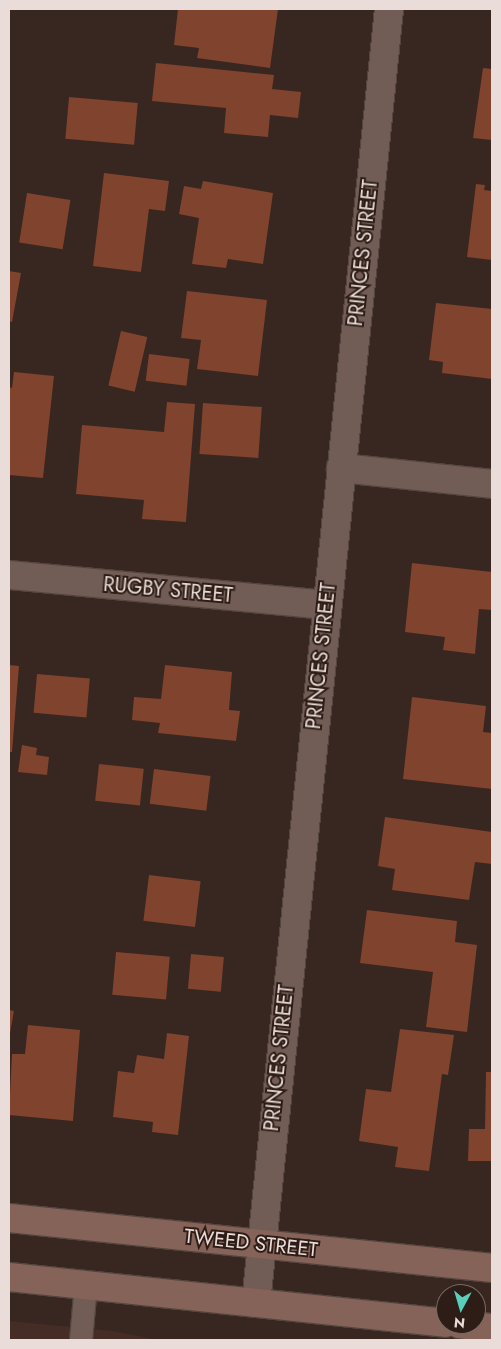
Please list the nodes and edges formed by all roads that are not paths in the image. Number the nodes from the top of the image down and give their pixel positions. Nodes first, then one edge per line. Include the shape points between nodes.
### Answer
1 (389, 9) edge
2 (341, 468) junction
3 (492, 484) edge
4 (9, 575) edge
5 (326, 605) junction
6 (9, 1218) edge
7 (261, 1244) junction
8 (492, 1268) edge
9 (9, 1277) edge
10 (86, 1285) junction
11 (256, 1303) junction
12 (436, 1322) edge
13 (81, 1340) edge

1 - 2 street, PRINCES STREET
2 - 3 street
2 - 5 street, PRINCES STREET
4 - 5 street, RUGBY STREET
5 - 7 street, PRINCES STREET
6 - 7 main road, TWEED STREET
7 - 8 main road, TWEED STREET
7 - 11 street, PRINCES STREET
9 - 10 main road
10 - 11 main road
10 - 13 lane
11 - 12 main road

